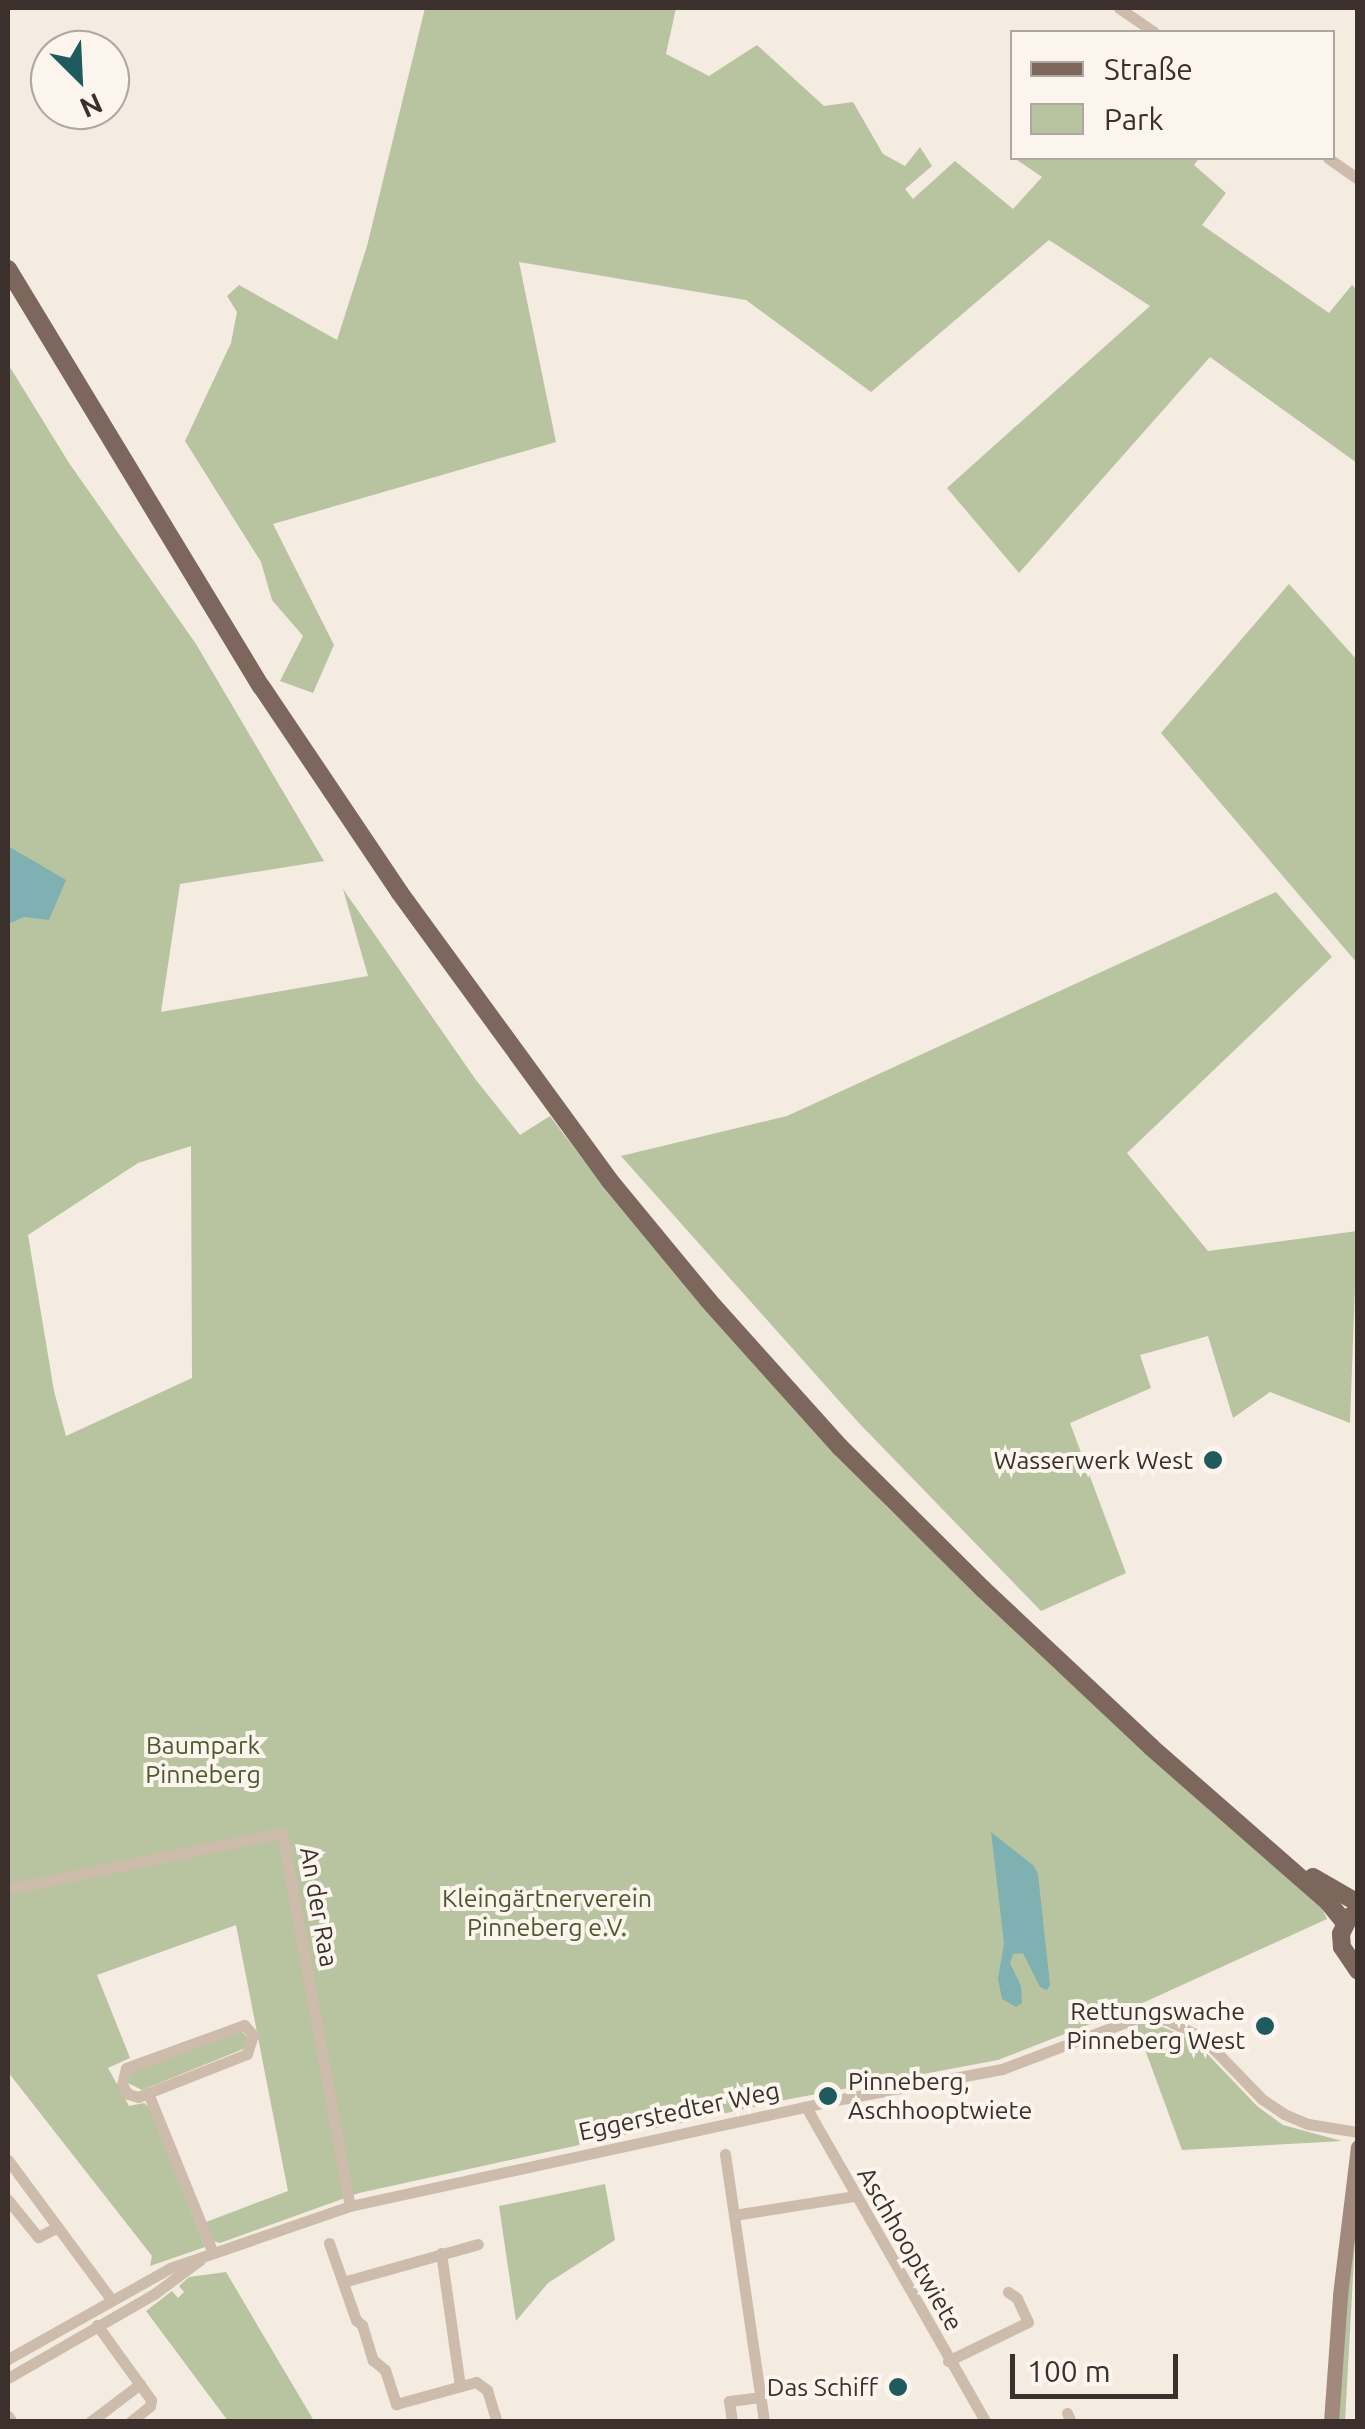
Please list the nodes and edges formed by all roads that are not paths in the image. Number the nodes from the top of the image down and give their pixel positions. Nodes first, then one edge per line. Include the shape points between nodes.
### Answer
1 (1119, 8) edge
2 (1151, 30) edge
3 (1331, 160) edge
4 (1358, 178) edge
5 (8, 268) edge
6 (8, 1889) edge
7 (1353, 1911) edge
8 (1358, 1971) edge
9 (148, 2093) junction
10 (806, 2107) junction
11 (1358, 2132) edge
12 (1358, 2147) edge
13 (725, 2154) dead end
14 (8, 2160) edge
15 (854, 2196) junction
16 (8, 2200) edge
17 (350, 2206) junction
18 (734, 2214) junction
19 (58, 2227) junction
20 (330, 2243) dead end
21 (478, 2244) dead end
22 (212, 2251) junction
23 (441, 2253) junction
24 (343, 2282) junction
25 (1008, 2292) dead end
26 (107, 2301) junction
27 (111, 2316) junction
28 (97, 2324) junction
29 (8, 2360) edge
30 (948, 2361) junction
31 (8, 2378) edge
32 (140, 2384) junction
33 (460, 2386) junction
34 (760, 2397) junction
35 (90, 2422) edge
36 (130, 2422) edge
37 (496, 2422) edge
38 (732, 2422) edge
39 (764, 2422) edge
40 (986, 2422) edge
41 (1331, 2422) edge

1 - 2 street
3 - 4 street
5 - 7 main road via 272,702 422,924 610,1181 840,1447 1151,1748 1274,1854
6 - 17 street, An der Raa via 282,1833
7 - 8 main road via 1342,1947
9 - 9 street via 248,2054 252,2035 244,2025 234,2026 126,2068 122,2084 128,2094
9 - 22 street
10 - 11 street, Eggerstedter Weg via 1002,2070 1151,2016 1203,2038 1284,2114
10 - 15 street, Aschhooptwiete
10 - 17 street, Eggerstedter Weg
12 - 41 main road
13 - 18 street
14 - 19 street
15 - 18 street
15 - 30 street, Aschhooptwiete
16 - 19 street via 38,2237
17 - 22 street, Eggerstedter Weg
18 - 34 street
19 - 26 street
20 - 24 street
21 - 23 street
22 - 26 street, Eggerstedter Weg
22 - 27 street, Eggerstedter Weg
23 - 24 street
23 - 33 street
24 - 33 street via 396,2404
25 - 30 street, Aschhooptwiete via 1028,2322
26 - 27 street
26 - 29 street, Eggerstedter Weg
27 - 28 street, Eggerstedter Weg
28 - 31 street, Eggerstedter Weg
28 - 32 street
30 - 40 street, Aschhooptwiete
32 - 35 street
32 - 36 street via 150,2406
33 - 37 street via 476,2382 487,2390
34 - 38 street via 730,2401
34 - 39 street

